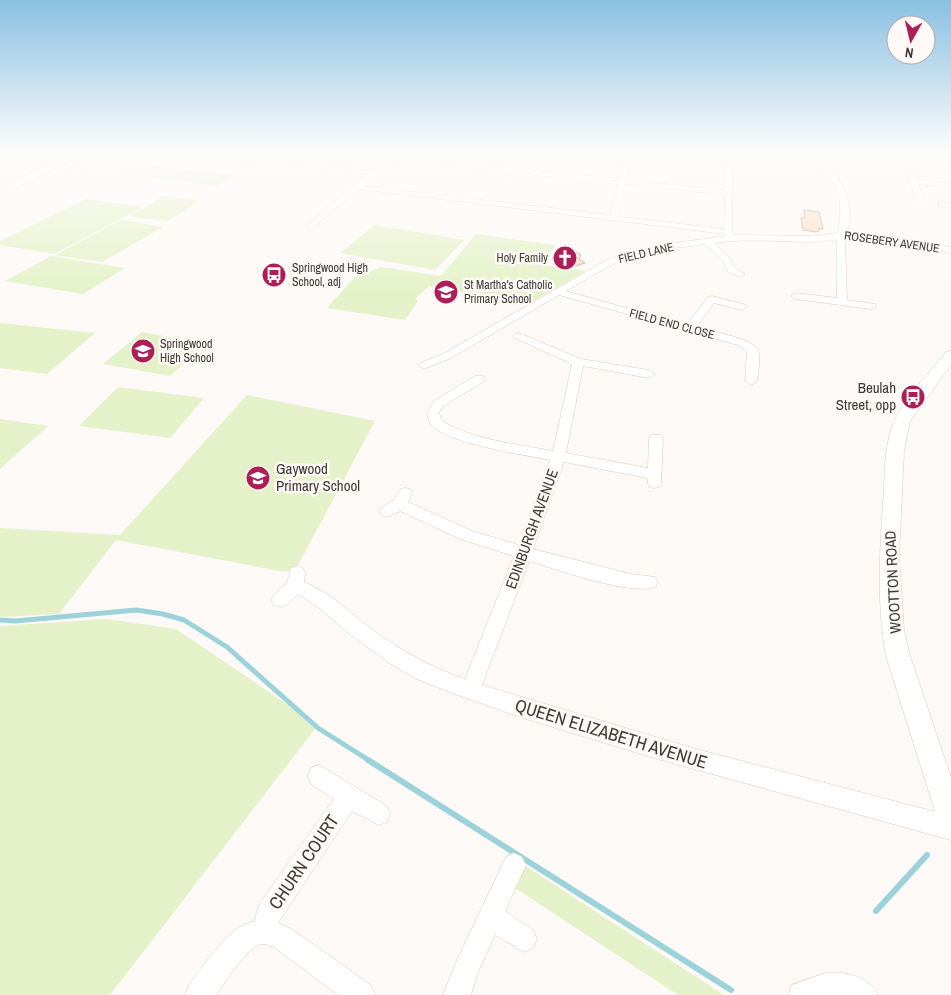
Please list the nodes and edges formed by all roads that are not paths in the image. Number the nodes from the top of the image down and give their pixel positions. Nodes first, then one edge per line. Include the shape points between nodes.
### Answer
1 (344, 198) edge
2 (453, 198) edge
3 (618, 198) edge
4 (728, 198) edge
5 (843, 198) edge
6 (920, 198) edge
7 (922, 202) dead end
8 (617, 218) junction
9 (310, 227) dead end
10 (730, 235) junction
11 (839, 235) junction
12 (708, 242) junction
13 (951, 250) edge
14 (733, 274) dead end
15 (559, 292) junction
16 (700, 296) dead end
17 (796, 296) dead end
18 (712, 299) junction
19 (842, 302) junction
20 (871, 306) dead end
21 (742, 307) dead end
22 (689, 329) junction
23 (519, 336) dead end
24 (951, 355) edge
25 (578, 362) junction
26 (424, 365) dead end
27 (652, 374) dead end
28 (470, 380) dead end
29 (751, 381) dead end
30 (656, 438) dead end
31 (558, 458) junction
32 (397, 503) dead end
33 (524, 552) junction
34 (649, 582) dead end
35 (280, 600) dead end
36 (470, 690) junction
37 (319, 776) dead end
38 (349, 796) junction
39 (379, 814) dead end
40 (951, 818) edge
41 (951, 828) edge
42 (514, 866) dead end
43 (490, 916) junction
44 (263, 931) junction
45 (524, 939) dead end
46 (199, 995) edge
47 (361, 995) edge
48 (457, 995) edge
49 (802, 995) edge
50 (864, 995) edge

1 - 9 street
2 - 8 street
3 - 8 street via 614,214
4 - 10 street
5 - 11 street via 845,224
6 - 7 street
8 - 10 street
10 - 11 street, FIELD LANE via 817,239
10 - 12 street, FIELD LANE
11 - 13 street, ROSEBERY AVENUE
11 - 19 street
12 - 14 street via 726,260
12 - 15 street, FIELD LANE via 627,255
15 - 22 street, FIELD END CLOSE
15 - 26 street, FIELD LANE via 447,356
16 - 18 street
17 - 19 street
18 - 21 street
18 - 22 street
19 - 20 street
22 - 29 street, FIELD END CLOSE via 742,343 752,349
23 - 25 street
24 - 40 main road, WOOTTON ROAD via 911,406 900,428 895,451 889,556 893,630 898,656
25 - 27 street
25 - 31 street, EDINBURGH AVENUE
28 - 31 street via 438,404 433,414 436,424 495,445
30 - 31 street via 654,479
31 - 33 street, EDINBURGH AVENUE
32 - 33 street via 466,535
33 - 34 street via 576,568
33 - 36 street, EDINBURGH AVENUE
35 - 36 street, QUEEN ELIZABETH AVENUE via 296,579 368,638 396,656 427,674
36 - 41 street, QUEEN ELIZABETH AVENUE via 726,769
37 - 38 street
38 - 39 street
38 - 44 street, CHURN COURT via 269,912
42 - 43 street
43 - 45 street
43 - 48 street
44 - 46 street via 251,934 239,943
44 - 47 street via 281,937
49 - 50 street via 813,988 836,985 853,988

